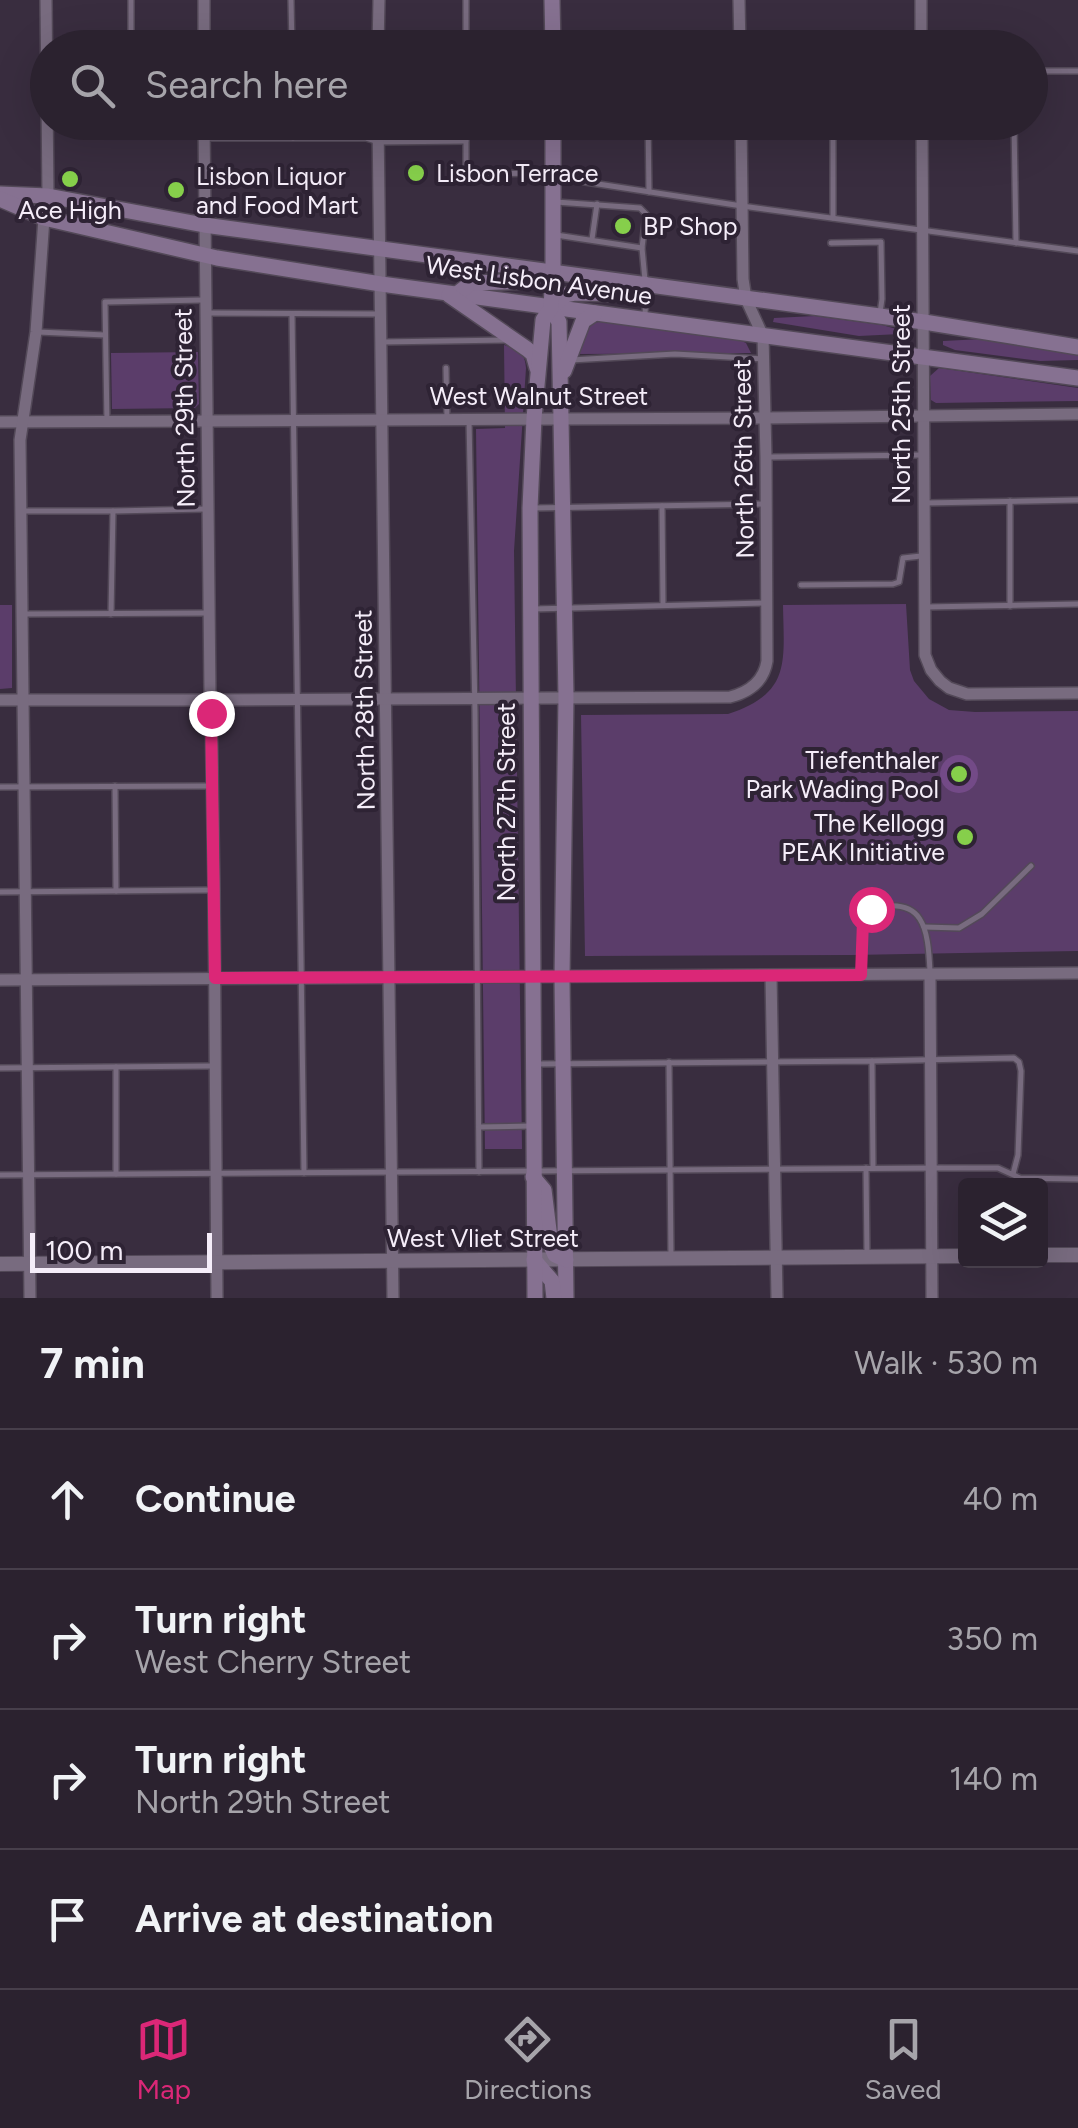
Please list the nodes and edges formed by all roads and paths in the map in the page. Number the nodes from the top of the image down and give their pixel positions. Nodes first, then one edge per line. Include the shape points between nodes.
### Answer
1 (46, 0) edge
2 (131, 0) edge
3 (204, 0) edge
4 (291, 0) edge
5 (379, 0) edge
6 (466, 0) edge
7 (552, 0) edge
8 (739, 0) edge
9 (922, 0) edge
10 (46, 30) edge
11 (131, 30) edge
12 (204, 30) edge
13 (292, 30) edge
14 (378, 30) edge
15 (466, 30) edge
16 (552, 30) edge
17 (740, 30) edge
18 (921, 30) edge
19 (1048, 71) edge
20 (1078, 71) edge
21 (47, 140) edge
22 (204, 140) edge
23 (372, 140) edge
24 (553, 140) edge
25 (648, 140) edge
26 (742, 140) edge
27 (833, 140) edge
28 (922, 140) edge
29 (1014, 140) edge
30 (466, 141) joint
31 (379, 142) junction
32 (553, 176) junction
33 (649, 192) junction
34 (0, 196) edge
35 (48, 196) junction
36 (554, 202) junction
37 (597, 204) junction
38 (742, 206) junction
39 (44, 218) junction
40 (833, 218) junction
41 (204, 225) junction
42 (923, 230) junction
43 (554, 235) junction
44 (592, 239) junction
45 (831, 242) dead end
46 (1016, 243) junction
47 (381, 248) junction
48 (642, 248) junction
49 (1078, 251) edge
50 (205, 256) junction
51 (553, 272) junction
52 (381, 284) junction
53 (645, 284) junction
54 (452, 294) junction
55 (746, 299) junction
56 (206, 307) junction
57 (551, 308) junction
58 (292, 314) junction
59 (382, 314) junction
60 (595, 314) junction
61 (880, 316) junction
62 (645, 320) junction
63 (924, 322) junction
64 (36, 332) junction
65 (105, 334) junction
66 (763, 336) junction
67 (514, 339) junction
68 (382, 342) junction
69 (1078, 347) edge
70 (764, 358) junction
71 (924, 359) junction
72 (568, 360) junction
73 (446, 368) dead end
74 (538, 376) junction
75 (1078, 378) edge
76 (560, 380) junction
77 (1078, 414) edge
78 (923, 416) junction
79 (447, 418) junction
80 (469, 418) junction
81 (534, 418) junction
82 (765, 418) junction
83 (562, 419) junction
84 (294, 420) junction
85 (384, 420) junction
86 (0, 422) edge
87 (21, 422) junction
88 (207, 422) junction
89 (107, 423) junction
90 (922, 455) junction
91 (766, 458) junction
92 (1078, 500) edge
93 (1010, 501) junction
94 (922, 503) junction
95 (766, 504) junction
96 (662, 506) junction
97 (208, 508) junction
98 (530, 508) junction
99 (563, 508) junction
100 (21, 512) junction
101 (113, 512) junction
102 (923, 556) junction
103 (800, 585) dead end
104 (768, 603) junction
105 (1078, 604) edge
106 (663, 605) junction
107 (1010, 606) junction
108 (924, 607) junction
109 (564, 608) junction
110 (530, 609) junction
111 (209, 613) junction
112 (22, 614) junction
113 (112, 614) junction
114 (1078, 693) edge
115 (566, 697) junction
116 (475, 698) junction
117 (531, 698) junction
118 (386, 699) junction
119 (0, 700) edge
120 (23, 700) junction
121 (210, 700) junction
122 (298, 700) junction
123 (24, 786) junction
124 (115, 786) junction
125 (212, 786) junction
126 (0, 787) edge
127 (1031, 866) dead end
128 (214, 890) junction
129 (116, 891) junction
130 (0, 892) edge
131 (26, 892) junction
132 (924, 927) junction
133 (1078, 974) edge
134 (861, 975) junction
135 (930, 975) junction
136 (477, 976) junction
137 (772, 976) junction
138 (390, 977) junction
139 (532, 977) junction
140 (215, 978) junction
141 (300, 978) junction
142 (562, 978) junction
143 (0, 980) edge
144 (28, 980) junction
145 (929, 1060) junction
146 (773, 1061) junction
147 (872, 1061) junction
148 (669, 1062) junction
149 (562, 1063) junction
150 (532, 1064) junction
151 (216, 1066) junction
152 (116, 1067) junction
153 (0, 1068) edge
154 (28, 1068) junction
155 (533, 1126) junction
156 (479, 1127) junction
157 (869, 1168) junction
158 (930, 1168) junction
159 (776, 1169) junction
160 (670, 1170) junction
161 (564, 1171) junction
162 (479, 1172) junction
163 (215, 1173) junction
164 (304, 1173) junction
165 (391, 1173) junction
166 (116, 1174) junction
167 (533, 1174) junction
168 (1013, 1174) junction
169 (0, 1175) edge
170 (29, 1175) junction
171 (1078, 1179) edge
172 (1048, 1255) edge
173 (1078, 1255) edge
174 (932, 1256) junction
175 (958, 1256) edge
176 (867, 1257) junction
177 (776, 1258) junction
178 (671, 1259) junction
179 (534, 1260) junction
180 (566, 1260) junction
181 (392, 1262) junction
182 (216, 1263) junction
183 (0, 1264) edge
184 (30, 1264) junction
185 (30, 1298) edge
186 (217, 1298) edge
187 (393, 1298) edge
188 (534, 1298) edge
189 (554, 1298) edge
190 (566, 1298) edge
191 (776, 1298) edge
192 (932, 1298) edge

1 - 10 street
2 - 11 lane
3 - 12 street
4 - 13 lane
5 - 14 street
6 - 15 lane
7 - 16 main road
8 - 17 street
9 - 18 street
19 - 20 lane
21 - 35 street
22 - 41 street, North 29th Street
23 - 31 lane
24 - 32 main road, North 27th Street
25 - 33 lane
26 - 38 street, North 26th Street
27 - 40 lane
28 - 42 street, North 25th Street
29 - 46 lane
30 - 31 lane
30 - 32 lane via 466,174
31 - 47 street, North 28th Street
32 - 33 lane
32 - 36 main road, North 27th Street
33 - 38 lane
34 - 35 main road, West Lisbon Avenue
34 - 39 main road, West Lisbon Avenue
35 - 39 street
35 - 41 main road, West Lisbon Avenue
36 - 37 lane
36 - 43 main road, North 27th Street
37 - 44 lane
37 - 48 lane via 640,208 646,214
38 - 40 lane
38 - 55 street, North 26th Street
39 - 50 main road, West Lisbon Avenue
39 - 64 street
40 - 42 lane
41 - 47 main road, West Lisbon Avenue
41 - 50 street, North 29th Street
42 - 46 lane
42 - 63 street, North 25th Street
43 - 44 lane
43 - 51 main road, North 27th Street
44 - 48 lane
45 - 61 lane via 880,242
46 - 49 lane
47 - 51 main road, West Lisbon Avenue
47 - 52 street, North 28th Street
48 - 53 lane
50 - 52 main road, West Lisbon Avenue
50 - 56 street, North 29th Street
51 - 53 main road, West Lisbon Avenue
51 - 54 main road via 532,282 471,283
51 - 57 main road, North 27th Street
52 - 54 main road, West Lisbon Avenue
52 - 59 street, North 28th Street
53 - 55 main road, West Lisbon Avenue
53 - 57 main road via 636,294 566,295
53 - 62 lane
54 - 57 main road, West Lisbon Avenue
54 - 67 main road
55 - 61 main road, West Lisbon Avenue
55 - 66 street, North 26th Street
56 - 58 lane
56 - 65 lane via 104,302
56 - 88 street, North 29th Street
57 - 60 main road, West Lisbon Avenue
57 - 74 main road, North 27th Street via 543,320
57 - 76 main road, North 27th Street via 559,322
58 - 59 lane
58 - 84 lane
59 - 68 street, North 28th Street
60 - 62 main road, West Lisbon Avenue
60 - 72 main road via 582,321
61 - 63 main road, West Lisbon Avenue
62 - 66 main road, West Lisbon Avenue
63 - 69 main road, West Lisbon Avenue
63 - 71 street, North 25th Street
64 - 65 lane
64 - 87 street
65 - 89 lane
66 - 70 street, North 26th Street
66 - 71 main road, West Lisbon Avenue
67 - 68 lane
67 - 74 main road via 533,354
68 - 85 street, North 28th Street
70 - 72 lane
70 - 82 street, North 26th Street
71 - 75 main road, West Lisbon Avenue
71 - 78 street, North 25th Street
72 - 76 main road
73 - 79 lane
74 - 81 main road, North 27th Street
76 - 83 main road, North 27th Street
77 - 78 street, West Walnut Street
78 - 82 street, West Walnut Street
78 - 90 street, North 25th Street
79 - 80 street, West Walnut Street
79 - 85 street, West Walnut Street
80 - 81 street, West Walnut Street
80 - 116 lane
81 - 83 street, West Walnut Street
81 - 98 main road, North 27th Street
82 - 83 street, West Walnut Street
82 - 91 street, North 26th Street
83 - 99 main road, North 27th Street
84 - 85 street, West Walnut Street
84 - 88 street, West Walnut Street
84 - 122 lane
85 - 118 street, North 28th Street
86 - 87 street, West Walnut Street
87 - 89 street, West Walnut Street
87 - 100 street
88 - 89 street, West Walnut Street
88 - 97 street, North 29th Street
90 - 91 lane
90 - 94 street, North 25th Street
91 - 95 street, North 26th Street
92 - 93 lane
93 - 94 lane
93 - 107 lane
94 - 102 street, North 25th Street
95 - 96 lane
95 - 104 street, North 26th Street
96 - 99 lane
96 - 106 lane
97 - 101 lane
97 - 111 street, North 29th Street
98 - 99 lane
98 - 110 main road, North 27th Street
99 - 109 main road, North 27th Street
100 - 101 lane
100 - 112 street
101 - 113 lane
102 - 103 lane via 903,558 899,582 892,584
102 - 108 street, North 25th Street
104 - 106 lane
104 - 115 street, North 26th Street via 767,660 746,691 730,697
105 - 107 lane
106 - 109 lane
107 - 108 lane
108 - 114 street, North 25th Street via 925,655 949,688 967,694
109 - 110 lane
109 - 115 main road, North 27th Street
110 - 117 main road, North 27th Street
111 - 113 lane
111 - 121 street, North 29th Street
112 - 113 lane
112 - 120 street
115 - 117 street
115 - 142 main road, North 27th Street
116 - 117 street
116 - 118 street
116 - 136 lane
117 - 139 main road, North 27th Street
118 - 122 street
118 - 138 street, North 28th Street
119 - 120 street
120 - 121 street
120 - 123 street
121 - 122 street
121 - 125 street, North 29th Street
122 - 141 lane
123 - 124 lane
123 - 126 lane
123 - 131 street
124 - 125 lane
124 - 129 lane
125 - 128 street, North 29th Street
127 - 132 lane via 959,928
128 - 129 lane
128 - 140 street, North 29th Street
129 - 131 lane
130 - 131 lane
131 - 144 street
132 - 134 lane via 905,906 871,909 863,921
132 - 135 lane
133 - 135 street
134 - 135 street
134 - 137 street
135 - 145 street
136 - 138 street
136 - 139 street
136 - 156 lane
137 - 142 street
137 - 146 street
138 - 141 street
138 - 165 street, North 28th Street
139 - 142 street
139 - 150 main road, North 27th Street
140 - 141 street
140 - 144 street
140 - 151 street, North 29th Street
141 - 164 lane
142 - 149 main road, North 27th Street
143 - 144 street
144 - 154 street
145 - 147 lane
145 - 158 street
145 - 168 lane via 1020,1062
146 - 147 lane
146 - 148 lane
146 - 159 street
147 - 157 lane
148 - 149 lane
148 - 160 lane
149 - 150 lane
149 - 161 main road, North 27th Street
150 - 155 main road, North 27th Street
151 - 152 lane
151 - 163 street, North 29th Street
152 - 154 lane
152 - 166 lane
153 - 154 lane
154 - 170 street
155 - 156 lane
155 - 167 main road, North 27th Street
156 - 162 lane
157 - 158 lane
157 - 159 lane
157 - 176 lane
158 - 168 lane
158 - 174 street
159 - 160 lane
159 - 177 street
160 - 161 lane
160 - 178 lane
161 - 167 lane
161 - 180 main road, North 27th Street
162 - 165 lane
162 - 167 lane
163 - 164 lane
163 - 166 lane
163 - 182 street, North 29th Street
164 - 165 lane
165 - 181 street, North 28th Street
166 - 170 lane
167 - 179 main road, North 27th Street
167 - 180 main road via 544,1190 551,1246
168 - 171 lane
169 - 170 lane
170 - 184 street
172 - 173 street
174 - 175 street, West Vliet Street
174 - 176 street, West Vliet Street
174 - 192 street
176 - 177 street, West Vliet Street
177 - 178 street, West Vliet Street
177 - 191 street
178 - 180 street, West Vliet Street
179 - 180 street, West Vliet Street
179 - 181 street, West Vliet Street
179 - 188 main road, North 27th Street
179 - 189 main road via 552,1281
180 - 190 main road, North 27th Street
181 - 182 street, West Vliet Street
181 - 187 street, North 28th Street
182 - 184 street, West Vliet Street
182 - 186 street, North 29th Street
183 - 184 street, West Vliet Street
184 - 185 street

